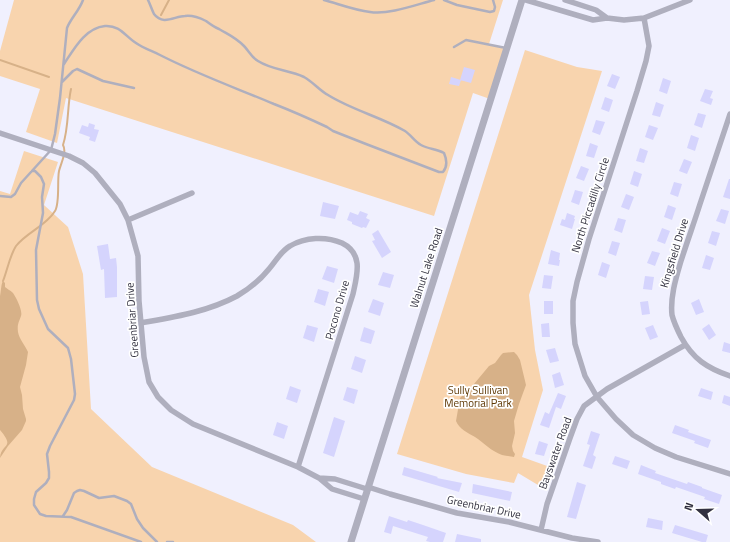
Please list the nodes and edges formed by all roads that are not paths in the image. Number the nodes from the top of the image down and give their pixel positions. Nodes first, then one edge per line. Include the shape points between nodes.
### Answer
1 (83, 0) edge
2 (148, 0) edge
3 (324, 0) edge
4 (434, 0) edge
5 (444, 0) edge
6 (493, 0) edge
7 (522, 0) edge
8 (526, 0) edge
9 (690, 0) edge
10 (568, 1) edge
11 (567, 13) junction
12 (607, 18) junction
13 (644, 18) junction
14 (454, 47) dead end
15 (507, 48) junction
16 (64, 64) junction
17 (62, 83) junction
18 (134, 88) dead end
19 (730, 114) edge
20 (0, 133) edge
21 (50, 150) junction
22 (32, 171) junction
23 (192, 193) dead end
24 (0, 196) edge
25 (128, 220) junction
26 (141, 322) junction
27 (685, 345) junction
28 (730, 376) edge
29 (597, 397) junction
30 (298, 467) junction
31 (730, 474) edge
32 (319, 478) junction
33 (368, 488) junction
34 (364, 499) junction
35 (62, 517) junction
36 (541, 530) junction
37 (141, 542) edge
38 (157, 542) edge
39 (167, 542) edge
40 (173, 542) edge
41 (351, 542) edge
42 (598, 542) edge

1 - 16 lane via 67,28
2 - 16 lane via 158,18 171,20 188,16 204,21 231,35 258,62 302,76 328,95 405,131 420,145 444,153 447,164 445,170 439,172 366,144 182,66 136,43 113,27 104,26 88,33 80,40
3 - 4 lane via 371,12 400,9
5 - 6 lane via 490,12 494,11 495,7
7 - 15 street, Walnut Lake Road
8 - 11 street
9 - 13 street
10 - 11 street
10 - 12 street via 596,10
11 - 12 street via 593,20
12 - 13 street
13 - 29 street, North Piccadilly Circle via 648,46 646,61 587,246 573,300 575,344 585,376
14 - 15 lane via 466,40
15 - 33 street, Walnut Lake Road
16 - 17 lane
17 - 18 lane via 77,70 103,81
17 - 21 lane via 55,134
19 - 27 street, Kingsfield Drive via 688,239 672,296 672,315
20 - 21 street, Greenbriar Drive
21 - 22 lane
21 - 25 street, Greenbriar Drive via 83,163 95,173 120,204
22 - 24 lane via 15,194 11,197
22 - 35 lane via 41,177 44,184 43,213 36,250 37,300 48,329 68,348 72,359 75,394 48,450 49,478 36,492 34,505 40,514
23 - 25 street
25 - 26 street, Greenbriar Drive via 138,256
26 - 30 street, Greenbriar Drive via 149,382 158,397 171,410 193,424
26 - 30 street, Pocono Drive via 192,313 216,306 238,295 256,283 289,246 304,240 327,239 348,247 358,264 358,274
27 - 28 street, Kingsfield Drive via 703,363
27 - 29 street, Bayswater Road
29 - 31 street, North Piccadilly Circle via 633,435 655,448
29 - 36 street, Bayswater Road via 584,406 577,420 547,504
30 - 32 street, Greenbriar Drive
32 - 33 street, Greenbriar Drive via 335,479
32 - 34 street, Greenbriar Drive via 332,489
33 - 34 street, Walnut Lake Road
33 - 36 street, Greenbriar Drive via 457,513
34 - 41 street, Walnut Lake Road
35 - 37 lane via 84,521
35 - 38 lane via 77,491 84,491 99,498 114,496 131,504 143,528
36 - 42 street, Greenbriar Drive
39 - 40 lane

